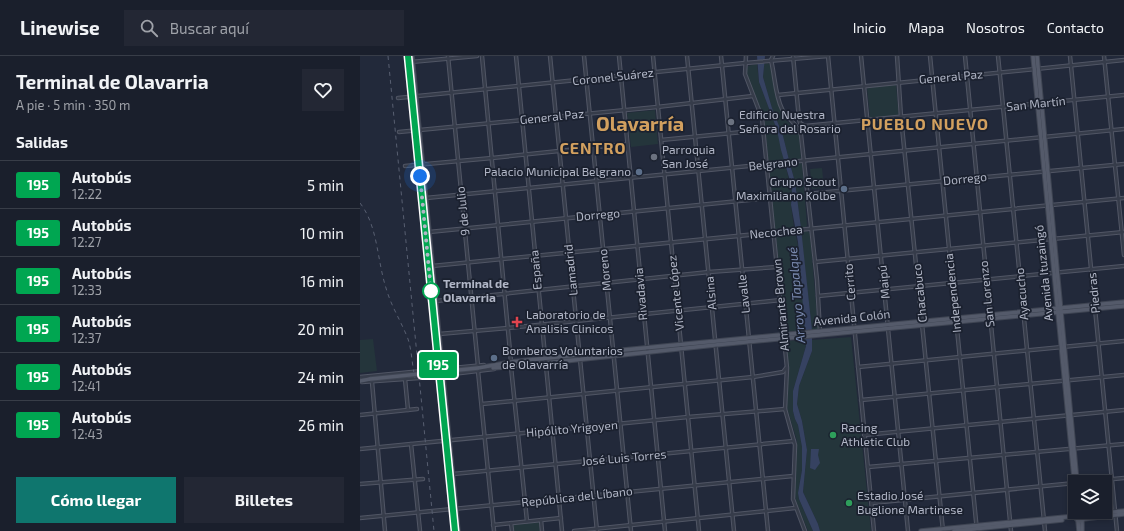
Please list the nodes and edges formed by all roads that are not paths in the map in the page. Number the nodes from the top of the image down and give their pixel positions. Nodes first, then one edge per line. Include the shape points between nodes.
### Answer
1 (408, 56) edge
2 (412, 56) edge
3 (477, 56) edge
4 (482, 56) edge
5 (516, 56) edge
6 (550, 56) edge
7 (584, 56) edge
8 (619, 56) edge
9 (653, 56) edge
10 (687, 56) edge
11 (721, 56) edge
12 (746, 56) edge
13 (773, 56) edge
14 (828, 56) edge
15 (861, 56) edge
16 (897, 56) edge
17 (930, 56) edge
18 (965, 56) edge
19 (998, 56) edge
20 (1033, 56) edge
21 (1037, 56) edge
22 (1070, 56) edge
23 (1104, 56) edge
24 (448, 58) edge
25 (794, 58) edge
26 (1124, 60) edge
27 (772, 61) junction
28 (1105, 62) junction
29 (411, 63) junction
30 (745, 63) junction
31 (722, 66) junction
32 (1071, 66) junction
33 (689, 69) junction
34 (1036, 69) junction
35 (654, 73) junction
36 (1000, 73) junction
37 (967, 76) junction
38 (620, 77) junction
39 (587, 79) junction
40 (933, 79) junction
41 (899, 82) junction
42 (553, 83) junction
43 (865, 86) junction
44 (518, 87) junction
45 (485, 89) junction
46 (830, 90) junction
47 (797, 92) junction
48 (451, 93) junction
49 (778, 95) junction
50 (1124, 95) edge
51 (753, 96) junction
52 (1108, 96) junction
53 (414, 97) junction
54 (398, 98) dead end
55 (726, 100) junction
56 (1075, 100) junction
57 (1039, 103) junction
58 (692, 104) junction
59 (657, 107) junction
60 (1004, 107) junction
61 (623, 110) junction
62 (970, 110) junction
63 (590, 113) junction
64 (936, 113) junction
65 (556, 117) junction
66 (902, 117) junction
67 (799, 119) junction
68 (522, 120) junction
69 (868, 120) junction
70 (488, 123) junction
71 (793, 123) junction
72 (834, 124) junction
73 (455, 126) junction
74 (805, 126) junction
75 (1124, 129) edge
76 (417, 130) junction
77 (763, 130) junction
78 (1112, 130) junction
79 (399, 132) dead end
80 (729, 134) junction
81 (1078, 134) junction
82 (801, 135) junction
83 (695, 137) junction
84 (1043, 137) junction
85 (661, 140) junction
86 (1006, 141) junction
87 (627, 144) junction
88 (973, 144) junction
89 (593, 147) junction
90 (940, 147) junction
91 (905, 150) junction
92 (560, 151) junction
93 (526, 154) junction
94 (871, 154) junction
95 (838, 157) junction
96 (492, 158) junction
97 (804, 160) junction
98 (458, 161) junction
99 (421, 164) junction
100 (767, 164) junction
101 (1115, 164) junction
102 (1124, 164) edge
103 (405, 166) dead end
104 (732, 168) junction
105 (1081, 168) junction
106 (699, 171) junction
107 (1046, 172) junction
108 (664, 174) junction
109 (1010, 175) junction
110 (630, 178) junction
111 (976, 178) junction
112 (597, 181) junction
113 (943, 182) junction
114 (563, 184) junction
115 (909, 185) junction
116 (529, 188) junction
117 (874, 188) junction
118 (494, 192) junction
119 (840, 192) junction
120 (807, 194) junction
121 (461, 195) junction
122 (424, 198) junction
123 (770, 198) junction
124 (1124, 198) edge
125 (1118, 199) junction
126 (735, 202) junction
127 (1085, 202) junction
128 (1049, 205) junction
129 (702, 206) junction
130 (668, 209) junction
131 (1014, 209) junction
132 (634, 212) junction
133 (980, 212) junction
134 (600, 215) junction
135 (946, 215) junction
136 (912, 218) junction
137 (566, 219) junction
138 (532, 222) junction
139 (877, 222) junction
140 (844, 225) junction
141 (498, 226) junction
142 (810, 228) junction
143 (464, 229) junction
144 (774, 232) junction
145 (1123, 232) edge
146 (427, 233) junction
147 (739, 236) junction
148 (1088, 236) junction
149 (705, 239) junction
150 (1053, 239) junction
151 (671, 242) junction
152 (1017, 243) junction
153 (637, 246) junction
154 (983, 246) junction
155 (949, 249) junction
156 (603, 250) junction
157 (569, 253) junction
158 (916, 253) junction
159 (1124, 255) edge
160 (535, 256) junction
161 (881, 256) junction
162 (501, 260) junction
163 (848, 260) junction
164 (815, 262) junction
165 (468, 263) junction
166 (431, 266) junction
167 (1124, 266) edge
168 (777, 267) junction
169 (742, 270) junction
170 (1091, 270) junction
171 (709, 272) junction
172 (1056, 273) junction
173 (674, 276) junction
174 (1020, 276) junction
175 (640, 280) junction
176 (986, 280) junction
177 (607, 283) junction
178 (952, 283) junction
179 (918, 286) junction
180 (572, 287) junction
181 (884, 289) junction
182 (538, 290) junction
183 (504, 293) junction
184 (851, 293) junction
185 (818, 296) junction
186 (471, 297) junction
187 (781, 300) junction
188 (435, 301) junction
189 (1124, 302) edge
190 (745, 304) junction
191 (1095, 306) junction
192 (1124, 306) edge
193 (712, 307) junction
194 (1059, 310) junction
195 (677, 311) junction
196 (643, 314) junction
197 (1023, 314) junction
198 (990, 317) junction
199 (610, 318) junction
200 (576, 320) junction
201 (956, 321) junction
202 (542, 324) junction
203 (923, 324) junction
204 (888, 327) junction
205 (508, 328) junction
206 (474, 330) junction
207 (854, 330) junction
208 (819, 333) junction
209 (439, 334) junction
210 (784, 337) junction
211 (749, 340) junction
212 (1124, 341) edge
213 (715, 343) junction
214 (1099, 344) junction
215 (682, 347) junction
216 (1063, 347) junction
217 (1027, 350) junction
218 (647, 351) junction
219 (993, 353) junction
220 (614, 354) junction
221 (960, 356) junction
222 (580, 357) junction
223 (545, 359) junction
224 (926, 360) junction
225 (892, 363) junction
226 (546, 364) junction
227 (786, 364) junction
228 (511, 365) junction
229 (858, 367) junction
230 (478, 368) junction
231 (440, 370) junction
232 (778, 374) junction
233 (441, 375) junction
234 (1124, 375) edge
235 (753, 377) junction
236 (1102, 377) junction
237 (405, 378) junction
238 (360, 380) edge
239 (371, 380) junction
240 (719, 380) junction
241 (1066, 380) junction
242 (685, 383) junction
243 (786, 384) junction
244 (1030, 384) junction
245 (651, 387) junction
246 (998, 387) junction
247 (617, 390) junction
248 (963, 390) junction
249 (583, 394) junction
250 (930, 394) junction
251 (549, 397) junction
252 (895, 397) junction
253 (515, 400) junction
254 (861, 400) junction
255 (482, 404) junction
256 (417, 409) dead end
257 (785, 409) junction
258 (408, 410) junction
259 (1124, 410) edge
260 (756, 411) junction
261 (1106, 411) junction
262 (375, 414) junction
263 (722, 414) junction
264 (1069, 414) junction
265 (360, 415) edge
266 (688, 417) junction
267 (1034, 418) junction
268 (654, 421) junction
269 (1000, 421) junction
270 (620, 424) junction
271 (966, 425) junction
272 (586, 427) junction
273 (933, 428) junction
274 (552, 430) junction
275 (899, 431) junction
276 (518, 433) junction
277 (864, 435) junction
278 (485, 437) junction
279 (447, 441) junction
280 (794, 441) junction
281 (410, 444) junction
282 (1124, 444) edge
283 (760, 445) junction
284 (1109, 445) junction
285 (378, 447) junction
286 (726, 448) junction
287 (1073, 448) junction
288 (360, 449) edge
289 (692, 451) junction
290 (1037, 452) junction
291 (657, 454) junction
292 (1004, 455) junction
293 (624, 458) junction
294 (970, 458) junction
295 (590, 461) junction
296 (936, 461) junction
297 (556, 464) junction
298 (902, 465) junction
299 (868, 467) junction
300 (522, 468) junction
301 (488, 472) junction
302 (453, 474) junction
303 (1075, 475) edge
304 (1112, 475) edge
305 (793, 476) junction
306 (1124, 478) edge
307 (422, 479) dead end
308 (1112, 479) joint
309 (414, 480) junction
310 (762, 480) junction
311 (381, 482) junction
312 (729, 482) junction
313 (1068, 483) edge
314 (360, 484) edge
315 (695, 485) junction
316 (1040, 486) junction
317 (661, 489) junction
318 (1007, 489) junction
319 (627, 492) junction
320 (973, 493) junction
321 (593, 495) junction
322 (939, 495) junction
323 (559, 499) junction
324 (905, 499) junction
325 (525, 502) junction
326 (872, 503) junction
327 (491, 506) junction
328 (796, 508) junction
329 (454, 509) junction
330 (1124, 511) edge
331 (766, 512) junction
332 (418, 513) junction
333 (1112, 513) edge
334 (1115, 513) junction
335 (1124, 514) edge
336 (384, 516) junction
337 (732, 516) junction
338 (360, 518) edge
339 (561, 518) junction
340 (1068, 518) edge
341 (698, 519) junction
342 (1080, 519) edge
343 (1080, 519) edge
344 (541, 520) junction
345 (527, 521) junction
346 (1044, 521) junction
347 (664, 522) junction
348 (511, 523) junction
349 (1010, 524) junction
350 (493, 525) junction
351 (631, 526) junction
352 (976, 528) edge
353 (596, 530) edge
354 (943, 530) edge
355 (386, 531) edge
356 (420, 531) edge
357 (455, 531) edge
358 (458, 531) edge
359 (494, 531) edge
360 (512, 531) edge
361 (542, 531) edge
362 (562, 531) edge
363 (574, 531) edge
364 (631, 531) edge
365 (665, 531) edge
366 (699, 531) edge
367 (734, 531) edge
368 (768, 531) edge
369 (804, 531) edge
370 (874, 531) edge
371 (908, 531) edge
372 (921, 531) edge
373 (954, 531) edge
374 (1011, 531) edge
375 (1045, 531) edge
376 (1079, 531) edge
377 (1082, 531) edge
378 (1117, 531) edge

1 - 29 main road
2 - 29 main road
3 - 24 street
4 - 45 street
5 - 44 street, España
6 - 42 street, Lamadrid
7 - 39 street, Moreno
8 - 38 street, Rivadavia
9 - 35 street, Vicente López
10 - 33 street, Alsina
11 - 31 street, Lavalle
12 - 30 street, Almirante Brown
13 - 27 street
14 - 25 street, Coronel Suárez
14 - 46 street, Cerrito
15 - 43 street, Maipú
16 - 41 street, Chacabuco
17 - 40 street, Independencia
18 - 37 street, San Lorenzo
19 - 36 street, Ayacucho
20 - 34 main road, Avenida Ituzaingó
21 - 34 main road, Avenida Ituzaingó
22 - 32 street, Piedras
23 - 28 street
24 - 29 street
24 - 48 street, 9 de Julio
25 - 27 street, Coronel Suárez
25 - 47 street
26 - 28 street, General Paz
27 - 30 street, Coronel Suárez
27 - 49 street
28 - 32 street, General Paz
28 - 52 street
29 - 53 main road
30 - 31 street, Coronel Suárez
30 - 51 street, Almirante Brown via 745,74
31 - 33 street, Coronel Suárez
31 - 55 street, Lavalle
32 - 34 street, General Paz
32 - 56 street, Piedras
33 - 35 street, Coronel Suárez
33 - 58 street, Alsina
34 - 36 street, General Paz
34 - 57 main road, Avenida Ituzaingó
35 - 38 street, Coronel Suárez
35 - 59 street, Vicente López
36 - 37 street, General Paz
36 - 60 street, Ayacucho
37 - 40 street, General Paz
37 - 62 street, San Lorenzo
38 - 39 street, Coronel Suárez
38 - 61 street, Rivadavia
39 - 42 street, Coronel Suárez
39 - 63 street, Moreno
40 - 41 street, General Paz
40 - 64 street, Independencia
41 - 43 street, General Paz
41 - 66 street, Chacabuco
42 - 44 street, Coronel Suárez
42 - 65 street, Lamadrid
43 - 46 street, General Paz
43 - 69 street, Maipú
44 - 45 street, Coronel Suárez
44 - 68 street, España
45 - 48 street, Coronel Suárez
45 - 70 street
46 - 47 street, General Paz
46 - 72 street, Cerrito
47 - 49 street, General Paz
47 - 67 street
48 - 53 street, Coronel Suárez
48 - 73 street, 9 de Julio
49 - 71 street via 783,112
50 - 52 street, San Martín
51 - 55 street, General Paz
51 - 77 street, Almirante Brown via 761,113
52 - 56 street, San Martín
52 - 78 street
53 - 54 street, Coronel Suárez
53 - 76 main road
55 - 58 street, General Paz
55 - 80 street, Lavalle
56 - 57 street, San Martín
56 - 81 street, Piedras
57 - 60 street, San Martín
57 - 84 main road, Avenida Ituzaingó
58 - 59 street, General Paz
58 - 83 street, Alsina
59 - 61 street, General Paz
59 - 85 street, Vicente López
60 - 62 street, San Martín
60 - 86 street, Ayacucho
61 - 63 street, General Paz
61 - 87 street, Rivadavia
62 - 64 street, San Martín
62 - 88 street, San Lorenzo
63 - 65 street, General Paz
63 - 89 street, Moreno
64 - 66 street, San Martín
64 - 90 street, Independencia
65 - 68 street, General Paz
65 - 92 street, Lamadrid
66 - 69 street, San Martín
66 - 91 street, Chacabuco
67 - 71 street via 797,123
67 - 74 street
68 - 70 street, General Paz
68 - 93 street, España
69 - 72 street, San Martín
69 - 94 street, Maipú
70 - 73 street, General Paz
70 - 96 street
71 - 82 street
72 - 74 street, San Martín
72 - 95 street, Cerrito
73 - 76 street, General Paz
73 - 98 street, 9 de Julio
74 - 82 street via 802,127
75 - 78 street, Belgrano
76 - 79 street, General Paz
76 - 99 main road
77 - 80 street
77 - 100 street, Almirante Brown
78 - 81 street, Belgrano
78 - 101 street
80 - 83 street
80 - 104 street, Lavalle
81 - 84 street, Belgrano
81 - 105 street, Piedras
82 - 97 street
83 - 85 street
83 - 106 street, Alsina
84 - 86 street, Belgrano
84 - 107 main road, Avenida Ituzaingó
85 - 108 street, Vicente López
86 - 88 street, Belgrano
86 - 109 street, Ayacucho
87 - 89 street
87 - 110 street, Rivadavia
88 - 90 street, Belgrano
88 - 111 street, San Lorenzo
89 - 92 street
89 - 112 street, Moreno
90 - 91 street, Belgrano
90 - 113 street, Independencia
91 - 94 street, Belgrano
91 - 115 street, Chacabuco
92 - 93 street
92 - 114 street, Lamadrid
93 - 96 street
93 - 116 street, España
94 - 95 street, Belgrano
94 - 117 street, Maipú
95 - 97 street, Belgrano
95 - 119 street, Cerrito
96 - 98 street
96 - 118 street
97 - 100 street, Belgrano
97 - 120 street
98 - 99 street
98 - 121 street, 9 de Julio
99 - 103 street
99 - 122 main road
100 - 104 street, Belgrano
100 - 123 street, Almirante Brown
101 - 102 street, Dorrego
101 - 105 street, Dorrego
101 - 125 street
104 - 106 street, Belgrano
104 - 126 street, Lavalle
105 - 107 street, Dorrego
105 - 127 street, Piedras
106 - 108 street, Belgrano
106 - 129 street, Alsina
107 - 109 street, Dorrego
107 - 128 main road, Avenida Ituzaingó
108 - 110 street, Belgrano
108 - 130 street, Vicente López
109 - 111 street, Dorrego
109 - 131 street, Ayacucho
110 - 112 street, Belgrano
110 - 132 street, Rivadavia
111 - 113 street, Dorrego
111 - 133 street, San Lorenzo
112 - 114 street, Belgrano
112 - 134 street, Moreno
113 - 115 street, Dorrego
113 - 135 street, Independencia
114 - 116 street, Belgrano
114 - 137 street, Lamadrid
115 - 117 street, Dorrego
115 - 136 street, Chacabuco
116 - 118 street, Belgrano
116 - 138 street, España
117 - 119 street, Dorrego
117 - 139 street, Maipú
118 - 121 street, Belgrano
118 - 141 street
119 - 120 street, Dorrego
119 - 140 street, Cerrito
120 - 142 street
121 - 122 street, Belgrano
121 - 143 street, 9 de Julio
122 - 146 main road
123 - 126 street, Dorrego
123 - 144 street, Almirante Brown
124 - 125 street, Necochea
125 - 127 street, Necochea
125 - 145 street
126 - 129 street, Dorrego
126 - 147 street, Lavalle
127 - 128 street, Necochea
127 - 148 street, Piedras
128 - 131 street, Necochea
128 - 150 main road, Avenida Ituzaingó
129 - 130 street, Dorrego
129 - 149 street, Alsina
130 - 132 street, Dorrego
130 - 151 street, Vicente López
131 - 133 street, Necochea
131 - 152 street, Ayacucho
132 - 134 street, Dorrego
132 - 153 street, Rivadavia
133 - 135 street, Necochea
133 - 154 street, San Lorenzo
134 - 137 street, Dorrego
134 - 156 street, Moreno
135 - 136 street, Necochea
135 - 155 street, Independencia
136 - 139 street, Necochea
136 - 158 street, Chacabuco
137 - 138 street, Dorrego
137 - 157 street, Lamadrid
138 - 141 street, Dorrego
138 - 160 street, España
139 - 140 street, Necochea
139 - 161 street, Maipú
140 - 142 street, Necochea
140 - 163 street, Cerrito
141 - 143 street, Dorrego
141 - 162 street
142 - 144 street, Necochea
142 - 164 street
143 - 146 street, Dorrego
143 - 165 street, 9 de Julio
144 - 147 street, Necochea
144 - 168 street, Almirante Brown
145 - 148 street
145 - 159 street
146 - 166 main road
147 - 149 street, Necochea
147 - 169 street, Lavalle
148 - 150 street
148 - 170 street, Piedras
149 - 151 street, Necochea
149 - 171 street, Alsina
150 - 152 street
150 - 172 main road, Avenida Ituzaingó
151 - 153 street, Necochea
151 - 173 street, Vicente López
152 - 154 street
152 - 174 street, Ayacucho
153 - 156 street, Necochea
153 - 175 street, Rivadavia
154 - 155 street
154 - 176 street, San Lorenzo
155 - 158 street
155 - 178 street, Independencia
156 - 157 street, Necochea
156 - 177 street, Moreno
157 - 160 street, Necochea
157 - 180 street, Lamadrid
158 - 161 street
158 - 179 street, Chacabuco
160 - 162 street, Necochea
160 - 182 street, España
161 - 163 street
161 - 181 street, Maipú
162 - 165 street, Necochea
162 - 183 street
163 - 164 street
163 - 184 street, Cerrito
164 - 185 street
165 - 166 street, Necochea
165 - 186 street, 9 de Julio
166 - 188 main road
166 - 231 main road
167 - 170 street
168 - 169 street
168 - 187 street, Almirante Brown
169 - 171 street
169 - 190 street, Lavalle
170 - 172 street
170 - 191 street, Piedras
171 - 173 street
171 - 193 street, Alsina
172 - 174 street
172 - 194 main road, Avenida Ituzaingó
173 - 175 street
173 - 195 street, Vicente López
174 - 176 street
174 - 197 street, Ayacucho
175 - 177 street
175 - 196 street, Rivadavia
176 - 178 street
176 - 198 street, San Lorenzo
177 - 180 street
177 - 199 street, Moreno
178 - 179 street
178 - 201 street, Independencia
179 - 181 street
179 - 203 street, Chacabuco
180 - 182 street
180 - 200 street, Lamadrid
181 - 184 street
181 - 204 street, Maipú
182 - 183 street
182 - 202 street, España
183 - 186 street
183 - 205 street
184 - 185 street
184 - 207 street, Cerrito
185 - 208 street
186 - 188 street
186 - 206 street, 9 de Julio
187 - 190 street
187 - 210 street, Almirante Brown
188 - 209 main road
189 - 191 main road, Avenida Colón
190 - 193 street
190 - 211 street, Lavalle
191 - 192 main road, Avenida Colón
191 - 194 main road, Avenida Colón
191 - 214 street, Piedras
193 - 195 street
193 - 213 street, Alsina
194 - 197 main road, Avenida Colón
194 - 216 main road, Avenida Ituzaingó
195 - 196 street
195 - 215 street, Vicente López
196 - 199 street
196 - 218 street, Rivadavia
197 - 198 main road, Avenida Colón
197 - 217 street, Ayacucho
198 - 201 main road, Avenida Colón
198 - 219 street, San Lorenzo
199 - 200 street
199 - 220 street, Moreno
200 - 202 street
200 - 222 street, Lamadrid
201 - 203 main road, Avenida Colón
201 - 221 street, Independencia
202 - 205 street
202 - 223 street, España
203 - 204 main road, Avenida Colón
203 - 224 street, Chacabuco
204 - 207 main road, Avenida Colón
204 - 225 street, Maipú
205 - 206 street
205 - 228 street
206 - 209 street
206 - 230 street, 9 de Julio
207 - 208 main road, Avenida Colón
207 - 229 street, Cerrito
208 - 210 main road, Avenida Colón
209 - 231 main road
210 - 211 main road, Avenida Colón
210 - 227 street, Almirante Brown
211 - 213 main road, Avenida Colón
211 - 235 street, Lavalle
212 - 214 street
213 - 215 main road, Avenida Colón
213 - 240 street, Alsina
214 - 216 street
214 - 236 street, Piedras
215 - 218 main road, Avenida Colón
215 - 242 street, Vicente López
216 - 217 street
216 - 241 main road, Avenida Ituzaingó
217 - 219 street
217 - 244 street, Ayacucho
218 - 220 main road, Avenida Colón
218 - 245 street, Rivadavia
219 - 221 street
219 - 246 street, San Lorenzo
220 - 222 main road, Avenida Colón
220 - 247 street, Moreno
221 - 224 street
221 - 248 street, Independencia
222 - 223 main road, Avenida Colón
222 - 226 main road, Avenida Colón
222 - 249 street, Lamadrid
223 - 226 street, España
223 - 228 main road, Avenida Colón
224 - 225 street
224 - 250 street, Chacabuco
225 - 229 street
225 - 252 street, Maipú
226 - 228 main road, Avenida Colón
226 - 251 street, España
227 - 232 street via 785,371
227 - 243 street, Almirante Brown
228 - 230 main road, Avenida Colón
228 - 253 street
229 - 254 street, Cerrito
230 - 231 street, Avenida Colón
230 - 233 street, Avenida Colón
230 - 239 main road, Avenida Colón, bridge
230 - 255 street, 9 de Julio
231 - 233 main road
231 - 238 street, Avenida Colón
232 - 235 street
232 - 243 street via 785,375
233 - 237 street, Avenida Colón
233 - 279 main road
234 - 236 street
235 - 240 street
235 - 260 street, Lavalle
236 - 241 street
236 - 261 street, Piedras
237 - 239 street, Avenida Colón
237 - 258 street
238 - 239 main road, Avenida Colón
239 - 262 street
240 - 242 street
240 - 263 street, Alsina
241 - 244 street
241 - 264 main road, Avenida Ituzaingó
242 - 245 street
242 - 266 street, Vicente López
243 - 257 street, Almirante Brown
244 - 246 street
244 - 267 street, Ayacucho
245 - 247 street
245 - 268 street, Rivadavia
246 - 248 street
246 - 269 street, San Lorenzo
247 - 249 street
247 - 270 street, Moreno
248 - 250 street
248 - 271 street, Independencia
249 - 251 street
249 - 272 street, Lamadrid
250 - 252 street
250 - 273 street, Chacabuco
251 - 253 street
251 - 274 street, España
252 - 254 street
252 - 275 street, Maipú
253 - 255 street
253 - 276 street
254 - 277 street, Cerrito
255 - 278 street, 9 de Julio
256 - 258 street
257 - 260 street, Hipólito Yrigoyen
257 - 280 street, Almirante Brown
258 - 262 street
259 - 261 street
260 - 263 street, Hipólito Yrigoyen
260 - 283 street, Lavalle
261 - 264 street
261 - 284 street, Piedras
262 - 265 street
262 - 285 street
263 - 266 street, Hipólito Yrigoyen
263 - 286 street, Alsina
264 - 267 street
264 - 287 main road, Avenida Ituzaingó
266 - 268 street, Hipólito Yrigoyen
266 - 289 street, Vicente López
267 - 269 street
267 - 290 street, Ayacucho
268 - 270 street, Hipólito Yrigoyen
268 - 291 street, Rivadavia
269 - 271 street
269 - 292 street, San Lorenzo
270 - 272 street, Hipólito Yrigoyen
270 - 293 street, Moreno
271 - 273 street
271 - 294 street, Independencia
272 - 274 street, Hipólito Yrigoyen
272 - 295 street, Lamadrid
273 - 275 street
273 - 296 street, Chacabuco
274 - 276 street, Hipólito Yrigoyen
274 - 297 street, España
275 - 277 street
275 - 298 street, Maipú
276 - 278 street, Hipólito Yrigoyen
276 - 300 street
277 - 299 street, Cerrito
278 - 279 street, Hipólito Yrigoyen
278 - 301 street, 9 de Julio
279 - 281 street, Hipólito Yrigoyen
279 - 302 main road
279 - 329 main road
280 - 283 street, José Luis Torres
280 - 305 street, Almirante Brown
281 - 285 street, Hipólito Yrigoyen
281 - 309 street
282 - 284 street
283 - 286 street, José Luis Torres
283 - 310 street, Lavalle
284 - 287 street
284 - 304 street, Piedras
285 - 288 street, Hipólito Yrigoyen
285 - 311 street
286 - 289 street, José Luis Torres
286 - 312 street, Alsina
287 - 290 street
287 - 303 main road, Avenida Ituzaingó
289 - 291 street, José Luis Torres
289 - 315 street, Vicente López
290 - 292 street
290 - 316 street, Ayacucho
291 - 293 street, José Luis Torres
291 - 317 street, Rivadavia
292 - 294 street
292 - 318 street, San Lorenzo
293 - 295 street, José Luis Torres
293 - 319 street, Moreno
294 - 296 street
294 - 320 street, Independencia
295 - 297 street, José Luis Torres
295 - 321 street, Lamadrid
296 - 298 street
296 - 322 street, Chacabuco
297 - 300 street, José Luis Torres
297 - 323 street, España
298 - 299 street
298 - 324 street, Maipú
299 - 326 street, Cerrito
300 - 301 street, José Luis Torres
300 - 325 street
301 - 302 street, José Luis Torres
301 - 327 street, 9 de Julio
302 - 329 main road
305 - 310 street, República del Líbano
305 - 328 street, Almirante Brown via 793,499
306 - 308 street
307 - 309 street
308 - 334 street, Piedras
309 - 311 street
309 - 332 street
310 - 312 street, República del Líbano
310 - 331 street, Lavalle
311 - 314 street
311 - 336 street
312 - 315 street, República del Líbano
312 - 337 street, Alsina
313 - 316 street
315 - 317 street, República del Líbano
315 - 341 street, Vicente López
316 - 318 street
316 - 346 street, Ayacucho
317 - 319 street, República del Líbano
317 - 347 street, Rivadavia
318 - 320 street
318 - 349 street, San Lorenzo
319 - 321 street, República del Líbano
319 - 351 street, Moreno
320 - 322 street
320 - 352 street, Independencia
321 - 323 street, República del Líbano
321 - 353 street, Lamadrid
322 - 324 street
322 - 354 street, Chacabuco
323 - 325 street, República del Líbano
323 - 339 street, España
324 - 326 street
324 - 371 street, Maipú
325 - 327 street, República del Líbano
325 - 345 street
326 - 370 street, Cerrito
327 - 329 street, República del Líbano
327 - 350 street, 9 de Julio
328 - 331 street
328 - 369 street, Almirante Brown
329 - 332 street, República del Líbano
329 - 357 main road
329 - 358 main road
330 - 334 main road
331 - 337 street
331 - 368 street, Lavalle
332 - 336 street, República del Líbano
332 - 356 street
333 - 334 main road
334 - 335 main road
334 - 378 street, Piedras
336 - 338 street, República del Líbano
336 - 355 street
337 - 341 street
337 - 367 street, Alsina
339 - 344 street
339 - 362 street, España
340 - 346 main road
341 - 347 street
341 - 366 street, Vicente López
342 - 376 main road
343 - 377 main road
344 - 345 street
344 - 361 street
345 - 348 street
346 - 349 main road
346 - 375 street, Ayacucho
347 - 351 street
347 - 365 street, Rivadavia
348 - 350 street
348 - 360 street
349 - 352 main road
349 - 374 street, San Lorenzo
350 - 359 street, 9 de Julio
351 - 353 street
351 - 364 street, Moreno
352 - 354 main road
352 - 373 main road
353 - 363 street
354 - 372 main road

